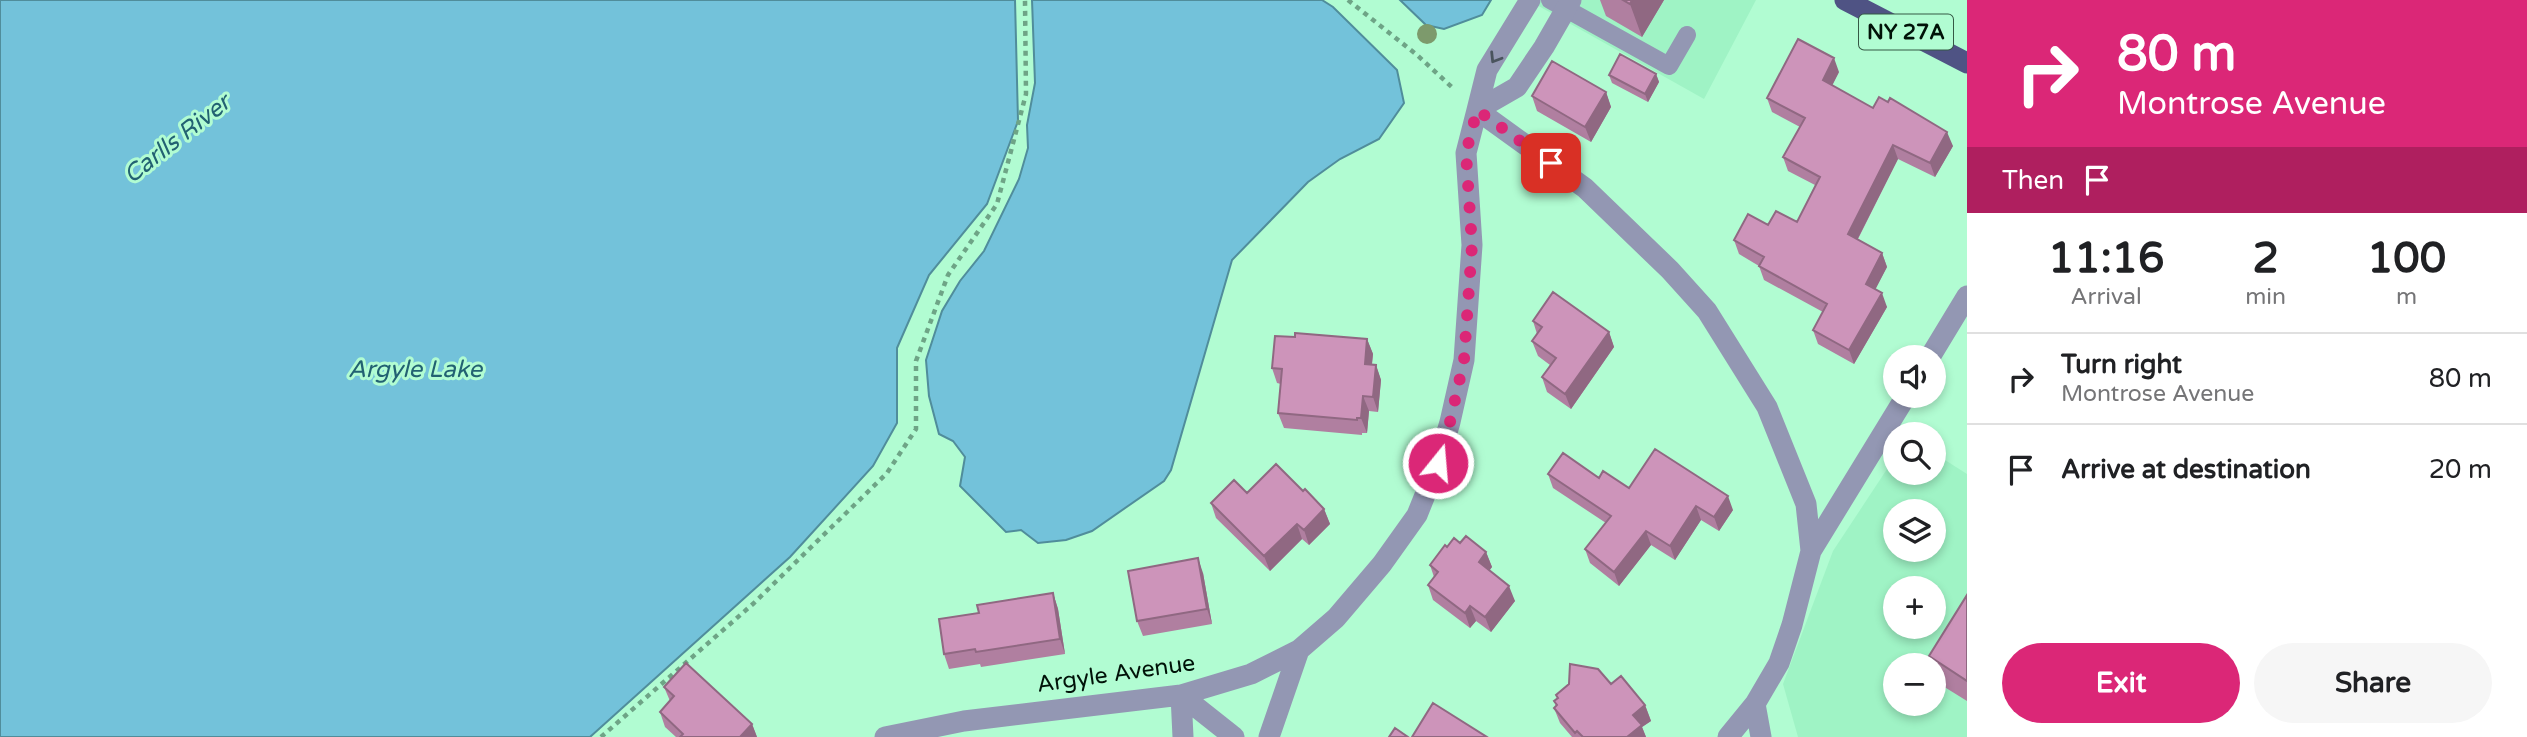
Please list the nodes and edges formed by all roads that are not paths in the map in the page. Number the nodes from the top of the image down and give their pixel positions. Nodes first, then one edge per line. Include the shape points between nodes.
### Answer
1 (1530, 0) edge
2 (1846, 0) edge
3 (1562, 3) edge
4 (1687, 35) dead end
5 (1967, 64) edge
6 (1477, 110) junction
7 (1967, 296) edge
8 (1937, 345) edge
9 (1899, 408) edge
10 (1811, 551) junction
11 (1299, 650) junction
12 (1181, 695) junction
13 (1755, 704) junction
14 (885, 737) edge
15 (1183, 737) edge
16 (1234, 737) edge
17 (1269, 737) edge
18 (1728, 737) edge
19 (1761, 737) edge

1 -> 6 street, Argyle Avenue via 1487,70
2 - 5 main road, NY 27A
3 - 4 lane via 1669,66
3 - 6 street via 1545,47 1517,87
6 - 10 street via 1585,188 1707,311 1767,407 1805,505
6 - 11 street, Argyle Avenue via 1466,153 1472,245 1464,360 1438,463 1417,515 1382,564 1336,618
7 - 8 street
9 - 10 street
10 - 13 street via 1779,663
11 - 12 street, Argyle Avenue via 1251,674
11 - 17 street
12 - 14 street, Argyle Avenue via 964,721
12 - 15 street
12 - 16 street
13 - 18 street
13 - 19 street

